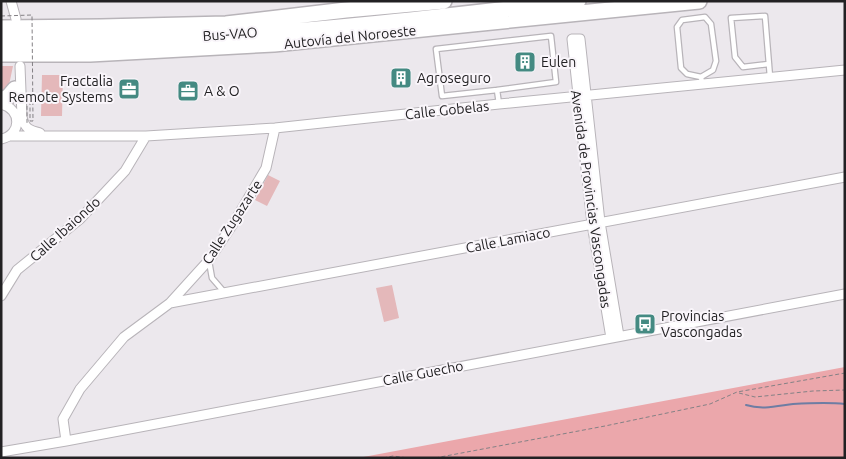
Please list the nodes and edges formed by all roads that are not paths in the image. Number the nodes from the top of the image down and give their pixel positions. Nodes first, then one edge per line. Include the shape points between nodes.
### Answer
1 (11, 1) edge
2 (444, 1) edge
3 (578, 1) edge
4 (699, 1) edge
5 (16, 19) dead end
6 (1, 28) edge
7 (1, 40) edge
8 (1, 54) edge
9 (29, 54) junction
10 (1, 61) edge
11 (769, 64) junction
12 (845, 70) edge
13 (770, 77) junction
14 (702, 80) junction
15 (18, 85) junction
16 (497, 90) junction
17 (581, 96) junction
18 (3, 104) edge
19 (499, 104) junction
20 (16, 120) junction
21 (275, 128) junction
22 (35, 135) junction
23 (48, 135) junction
24 (10, 136) junction
25 (146, 136) junction
26 (1, 139) edge
27 (845, 177) edge
28 (596, 223) junction
29 (209, 260) junction
30 (226, 293) junction
31 (845, 294) edge
32 (1, 296) edge
33 (170, 303) junction
34 (615, 337) junction
35 (66, 441) junction
36 (1, 452) edge

1 - 5 street
2 - 6 highway, Autovía del Noroeste via 226,24
3 - 7 highway, Bus-VAO via 225,36
4 - 9 highway, Autovía del Noroeste via 274,44
8 - 9 highway, Autovía del Noroeste
9 - 10 highway
11 - 11 lane via 764,16 731,18 735,57 742,67
11 - 13 lane
12 - 13 street, Calle Gobelas
13 - 14 street, Calle Gobelas
14 - 14 lane via 686,74 681,68 677,27 682,20 705,17 711,24 716,62 713,70
14 - 17 street, Calle Gobelas
15 - 18 highway
15 - 20 street
15 - 23 street, Calle Gobelas via 24,125
16 - 16 lane via 442,96 436,49 551,36 556,82
16 - 19 lane
17 - 17 street, Avenida de Provincias Vascongadas via 580,38 572,39
17 - 19 street, Calle Gobelas
17 - 28 street, Avenida de Provincias Vascongadas
18 - 20 street via 14,111
19 - 21 street, Calle Gobelas
20 - 22 street via 23,130
20 - 24 street via 16,128
21 - 25 street, Calle Gobelas
21 - 29 street, Calle Zugazarte via 266,168
22 - 23 street, Calle Gobelas
22 - 24 street, Calle Gobelas
23 - 25 street, Calle Gobelas
24 - 26 street, Calle Gobelas
25 - 32 street, Calle Ibaiondo via 125,171 80,219 17,270
27 - 28 street, Calle Lamiaco
28 - 30 street, Calle Lamiaco
28 - 34 street, Avenida de Provincias Vascongadas
29 - 30 lane via 212,278
29 - 33 street, Calle Zugazarte
30 - 33 street, Calle Lamiaco
31 - 34 street, Calle Guecho
33 - 35 street, Calle Zugazarte via 124,337 80,389 63,419
34 - 35 street, Calle Guecho
35 - 36 street, Calle Guecho

